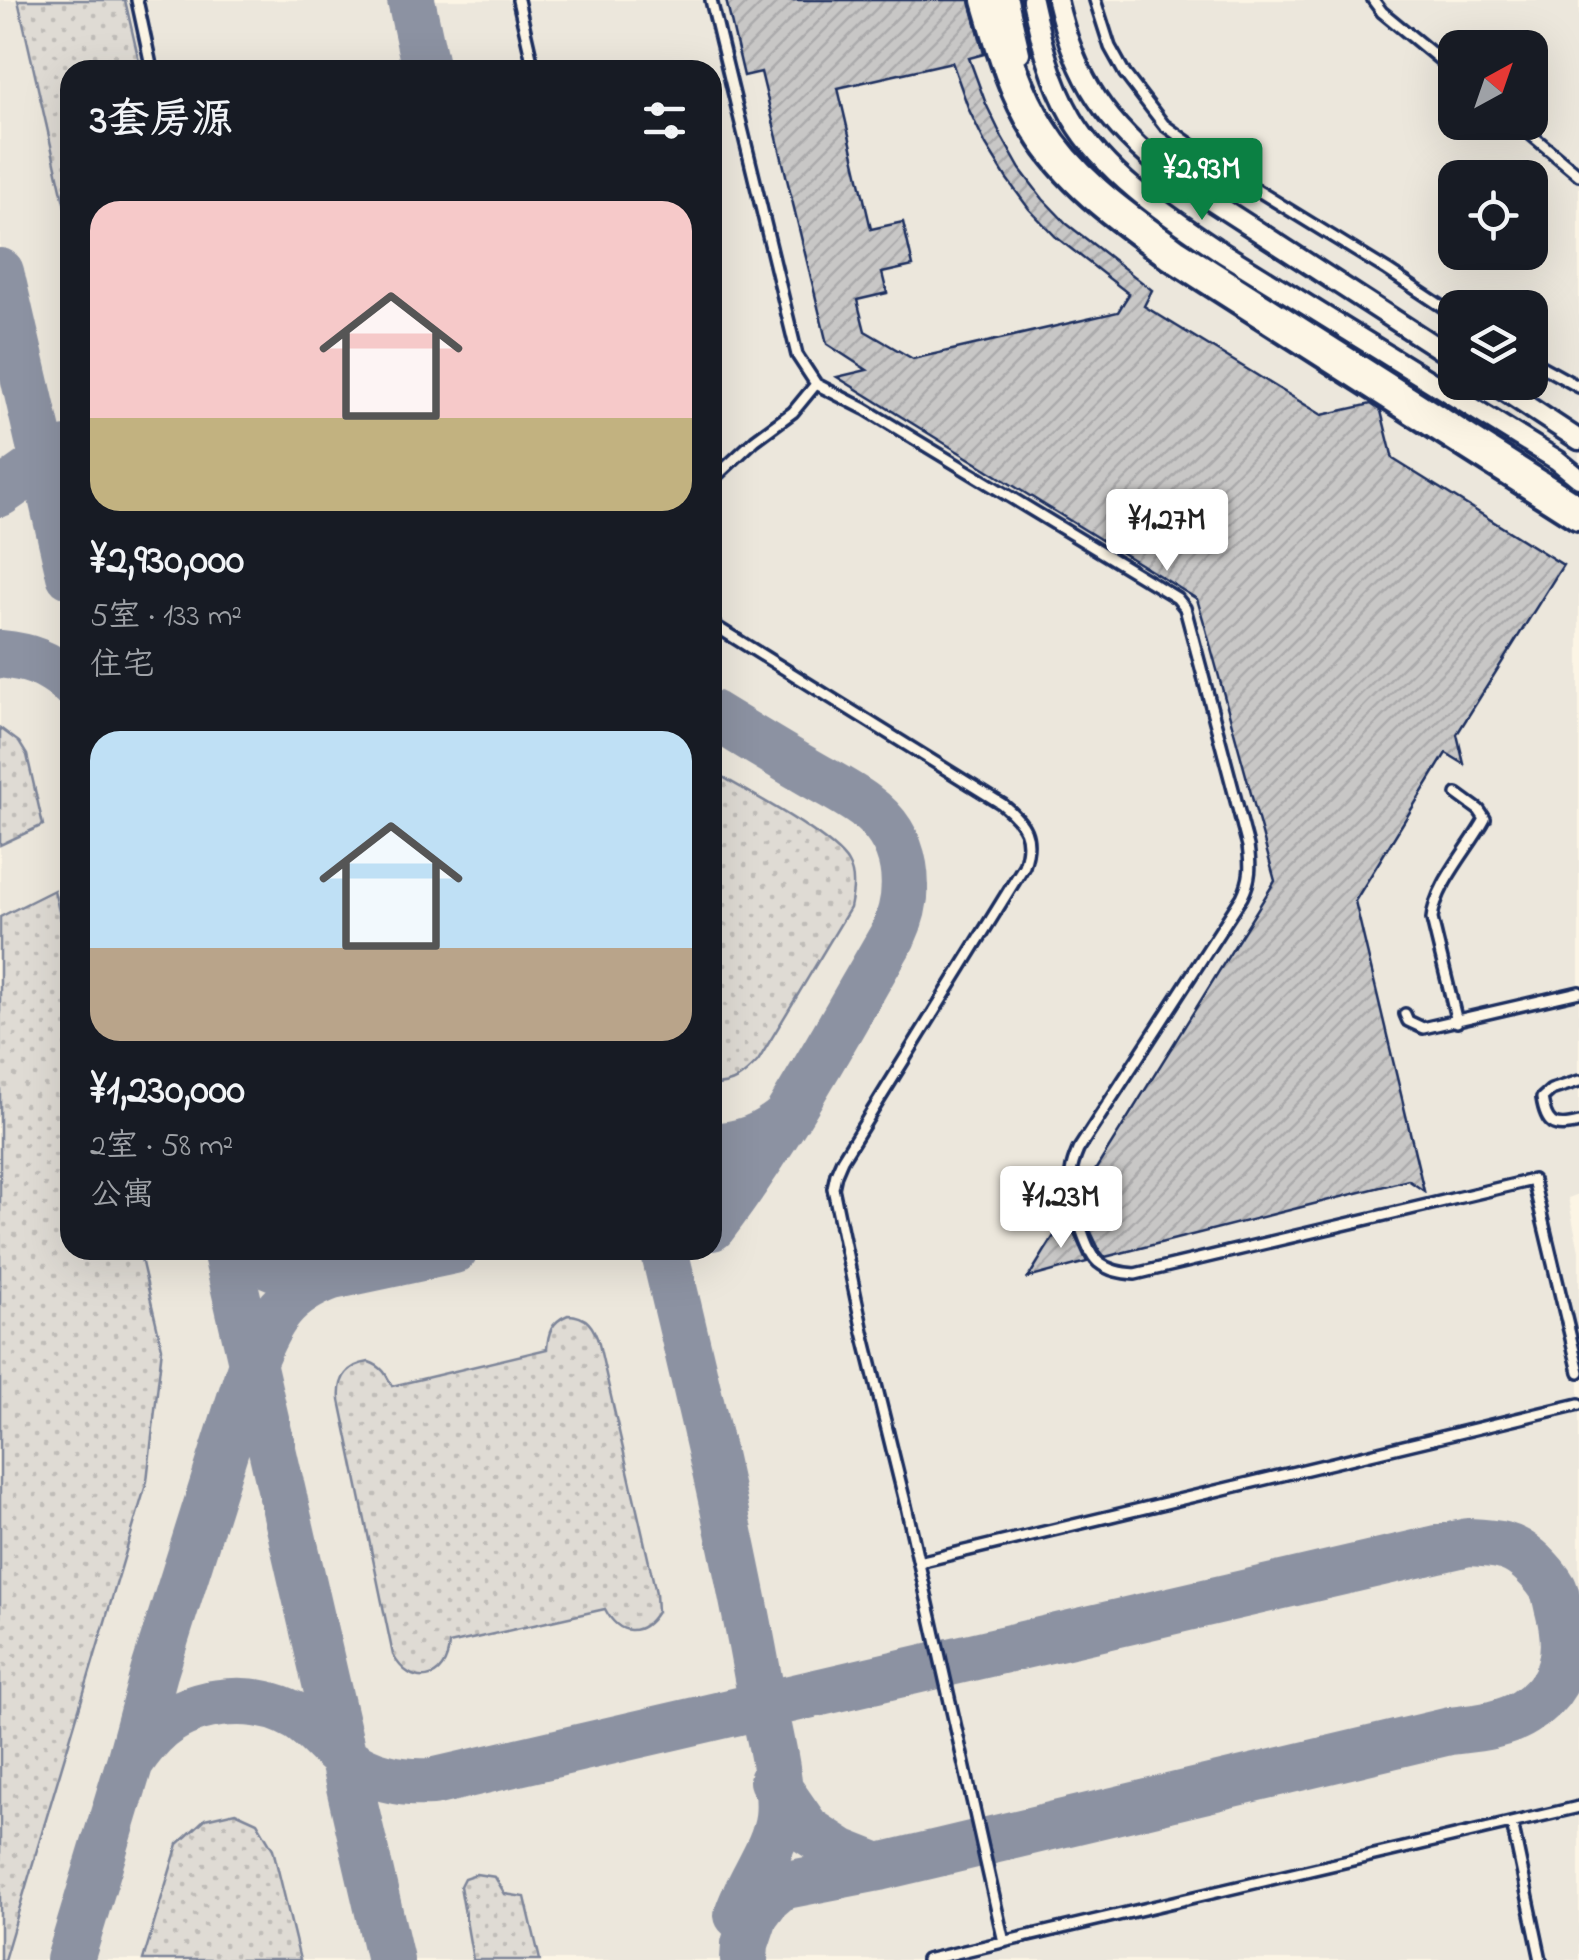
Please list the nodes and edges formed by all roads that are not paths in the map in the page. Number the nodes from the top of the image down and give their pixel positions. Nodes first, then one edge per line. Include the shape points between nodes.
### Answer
1 (136, 0) edge
2 (518, 0) edge
3 (711, 0) edge
4 (989, 0) edge
5 (1008, 0) edge
6 (1032, 0) edge
7 (1057, 0) edge
8 (1095, 0) edge
9 (1373, 0) edge
10 (1438, 58) edge
11 (150, 60) edge
12 (532, 60) edge
13 (1537, 140) edge
14 (1579, 175) edge
15 (1438, 304) edge
16 (1438, 348) edge
17 (1548, 370) edge
18 (816, 384) junction
19 (1579, 387) edge
20 (1518, 400) edge
21 (1579, 440) edge
22 (722, 470) edge
23 (1579, 478) edge
24 (1579, 497) edge
25 (1579, 513) edge
26 (722, 630) edge
27 (1457, 794) dead end
28 (1579, 992) edge
29 (1405, 1014) dead end
30 (1457, 1022) junction
31 (1579, 1081) edge
32 (1579, 1123) edge
33 (1579, 1372) edge
34 (1579, 1404) edge
35 (919, 1562) junction
36 (1579, 1807) edge
37 (1512, 1824) junction
38 (1004, 1942) junction
39 (926, 1960) edge
40 (1541, 1960) edge

1 - 11 lane
2 - 12 lane
3 - 18 lane via 797,355
4 - 25 highway via 1039,130 1112,210
5 - 24 street via 1026,76 1072,154 1124,204
6 - 23 street via 1054,82 1073,120 1137,190 1222,253
7 - 16 street via 1089,90 1138,149
8 - 15 lane via 1124,74 1164,126
9 - 10 lane
13 - 14 lane
17 - 19 lane
18 - 22 lane via 793,412
18 - 33 lane via 1185,608 1248,846 1250,881 1078,1150 1071,1191 1096,1260 1136,1274 1534,1180
20 - 21 street
26 - 35 lane via 1002,804 1018,817 1029,841 1024,866 842,1160 833,1188
27 - 30 lane via 1484,818 1438,896 1432,919
28 - 30 lane
29 - 30 lane via 1423,1028
31 - 32 lane via 1542,1098 1556,1127
34 - 35 lane
35 - 38 lane
36 - 37 lane
37 - 38 lane
37 - 40 lane
38 - 39 lane

